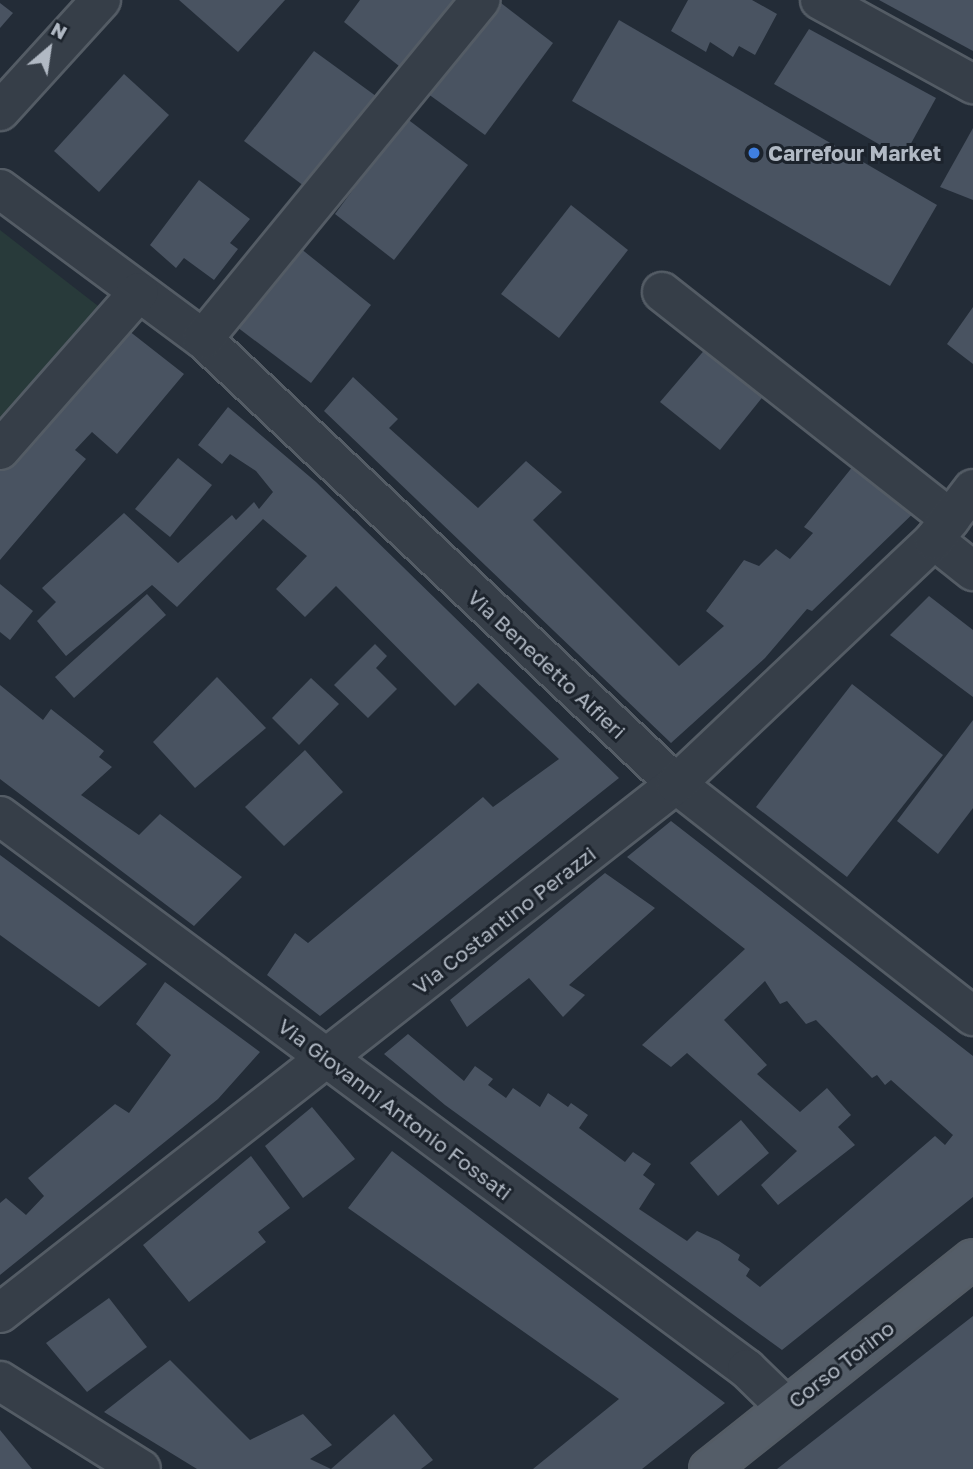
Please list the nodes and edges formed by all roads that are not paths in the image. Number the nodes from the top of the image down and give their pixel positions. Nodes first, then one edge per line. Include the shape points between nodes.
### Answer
1 (102, 0) edge
2 (480, 0) edge
3 (820, 0) edge
4 (973, 84) edge
5 (0, 111) edge
6 (0, 189) edge
7 (139, 292) junction
8 (662, 292) dead end
9 (203, 339) junction
10 (0, 450) edge
11 (973, 489) edge
12 (942, 529) junction
13 (973, 571) edge
14 (676, 785) junction
15 (0, 816) edge
16 (973, 1016) edge
17 (326, 1059) junction
18 (973, 1259) edge
19 (0, 1312) edge
20 (0, 1381) edge
21 (786, 1407) junction
22 (141, 1469) edge
23 (709, 1469) edge

1 - 5 street
2 - 9 street
3 - 4 street
6 - 7 street, Via Benedetto Alfieri
7 - 9 street, Via Benedetto Alfieri
7 - 10 street
8 - 12 street
9 - 14 street, Via Benedetto Alfieri
11 - 12 street, Via Costantino Perazzi
12 - 13 street
12 - 14 street, Via Costantino Perazzi
14 - 16 street, Via Benedetto Alfieri
14 - 17 street, Via Costantino Perazzi
15 - 17 street, Via Giovanni Antonio Fossati
17 - 19 street, Via Costantino Perazzi
17 - 21 street, Via Giovanni Antonio Fossati via 747,1369
18 - 21 main road, Corso Torino
20 - 22 street
21 - 23 main road, Corso Torino

